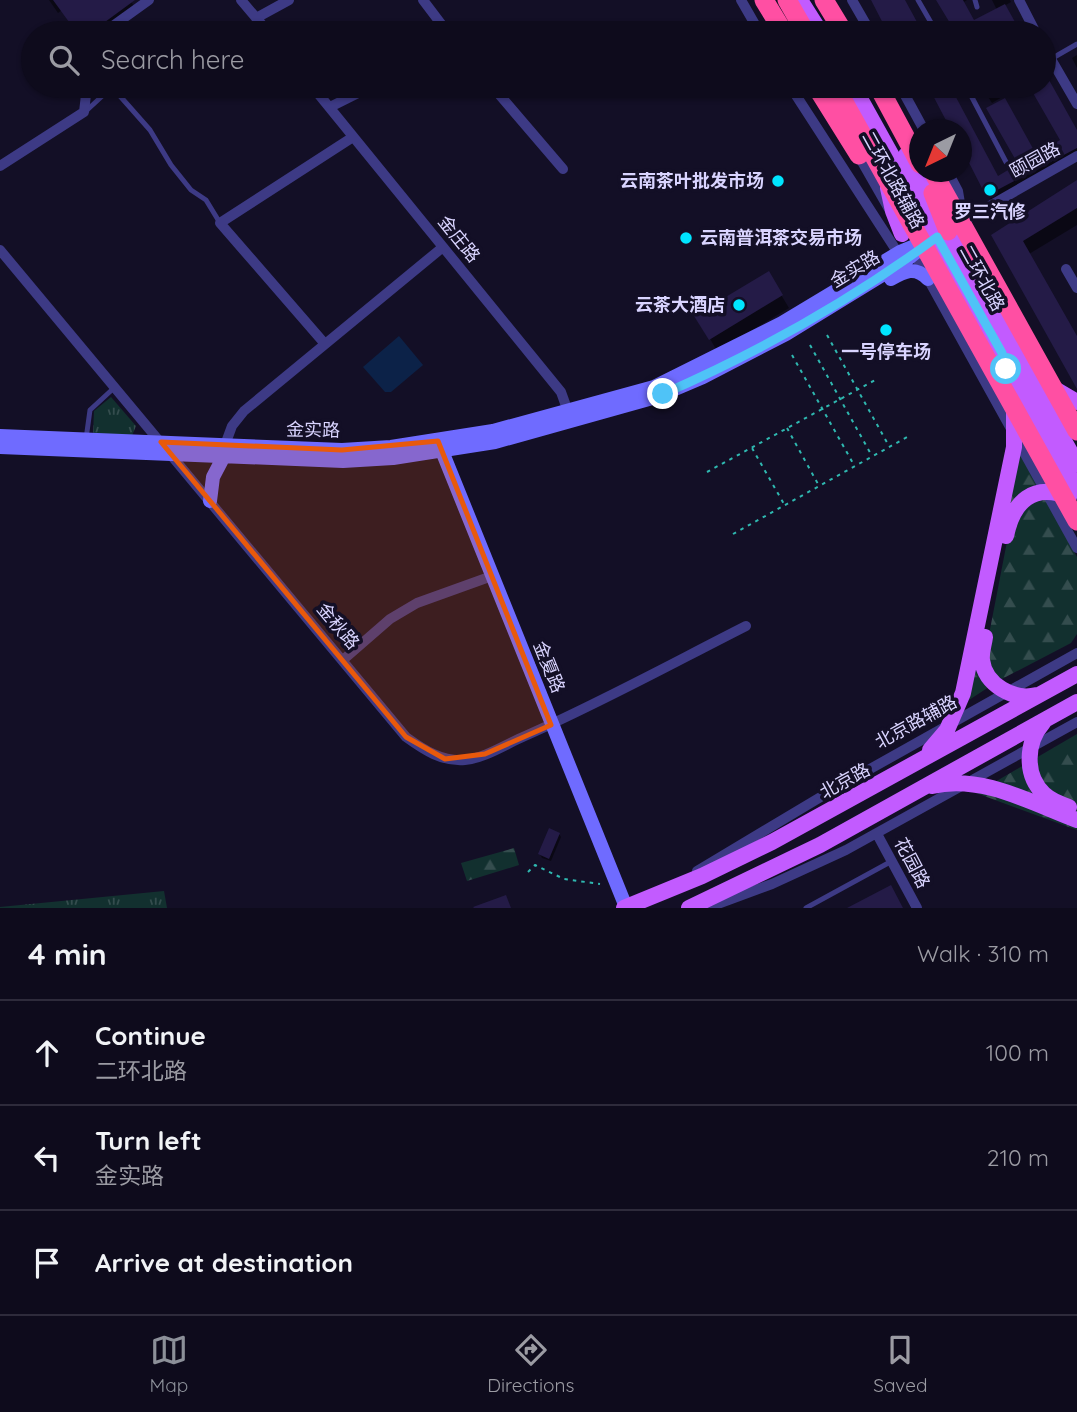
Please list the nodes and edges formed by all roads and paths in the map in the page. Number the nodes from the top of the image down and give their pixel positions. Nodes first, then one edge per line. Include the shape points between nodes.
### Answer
1 (149, 0) edge
2 (241, 0) edge
3 (289, 0) edge
4 (423, 0) edge
5 (741, 0) edge
6 (764, 0) edge
7 (781, 0) edge
8 (787, 0) edge
9 (800, 0) edge
10 (822, 0) edge
11 (832, 0) edge
12 (838, 0) edge
13 (852, 0) edge
14 (918, 0) edge
15 (1019, 0) edge
16 (256, 18) junction
17 (120, 21) edge
18 (259, 21) edge
19 (439, 21) edge
20 (753, 21) edge
21 (777, 21) edge
22 (791, 21) edge
23 (799, 21) edge
24 (813, 21) edge
25 (832, 21) edge
26 (838, 21) edge
27 (842, 21) edge
28 (849, 21) edge
29 (864, 21) edge
30 (930, 21) edge
31 (1029, 21) edge
32 (1077, 44) edge
33 (1056, 56) edge
34 (1056, 68) edge
35 (86, 98) edge
36 (100, 98) edge
37 (122, 98) edge
38 (322, 98) edge
39 (348, 98) edge
40 (502, 98) edge
41 (799, 98) edge
42 (824, 98) edge
43 (828, 98) edge
44 (842, 98) edge
45 (866, 98) edge
46 (873, 98) edge
47 (879, 98) edge
48 (884, 98) edge
49 (891, 98) edge
50 (907, 98) edge
51 (972, 98) edge
52 (1077, 104) edge
53 (330, 107) junction
54 (84, 112) junction
55 (881, 112) junction
56 (918, 119) edge
57 (909, 135) edge
58 (353, 136) junction
59 (909, 138) edge
60 (909, 142) edge
61 (1077, 156) edge
62 (1006, 162) dead end
63 (0, 166) edge
64 (563, 169) dead end
65 (926, 182) edge
66 (939, 182) edge
67 (953, 182) edge
68 (220, 223) junction
69 (965, 223) junction
70 (942, 234) junction
71 (443, 247) junction
72 (906, 247) junction
73 (0, 250) edge
74 (1066, 269) dead end
75 (928, 279) junction
76 (1077, 289) edge
77 (817, 314) junction
78 (962, 314) junction
79 (827, 335) dead end
80 (325, 344) junction
81 (810, 345) dead end
82 (1007, 350) junction
83 (792, 355) dead end
84 (877, 379) dead end
85 (115, 387) junction
86 (857, 390) junction
87 (840, 399) junction
88 (1077, 402) edge
89 (822, 409) junction
90 (569, 414) junction
91 (1077, 421) edge
92 (787, 428) junction
93 (0, 436) edge
94 (909, 436) dead end
95 (86, 440) junction
96 (1066, 441) edge
97 (440, 446) junction
98 (0, 447) edge
99 (752, 447) junction
100 (889, 447) junction
101 (165, 448) junction
102 (224, 451) junction
103 (872, 456) junction
104 (1077, 464) edge
105 (854, 466) junction
106 (706, 472) dead end
107 (818, 485) junction
108 (1077, 489) edge
109 (210, 501) junction
110 (1077, 502) edge
111 (784, 505) junction
112 (1077, 521) edge
113 (733, 534) dead end
114 (1077, 548) edge
115 (492, 576) junction
116 (746, 626) dead end
117 (1077, 653) edge
118 (344, 660) junction
119 (1077, 674) edge
120 (1048, 690) junction
121 (1066, 708) edge
122 (1077, 722) edge
123 (551, 725) junction
124 (884, 781) junction
125 (896, 802) junction
126 (1077, 810) edge
127 (1077, 820) edge
128 (877, 834) junction
129 (892, 861) junction
130 (528, 872) dead end
131 (600, 884) dead end
132 (667, 891) junction
133 (625, 908) edge
134 (689, 908) edge
135 (707, 908) edge
136 (806, 908) edge
137 (917, 908) edge

1 - 17 street
2 - 16 street
3 - 16 street
4 - 19 street
5 - 20 street
6 - 21 highway
7 - 22 street
8 - 23 highway
9 - 24 main road
10 - 25 main road
10 - 26 highway
11 - 27 highway
12 - 28 highway
13 - 29 street
14 - 30 lane
15 - 31 street
16 - 18 street
32 - 33 lane
34 - 52 street
35 - 54 street
36 - 54 lane
37 - 68 lane
38 - 53 street, 金庄路
39 - 53 street
40 - 64 street
41 - 72 street
42 - 78 highway
43 - 72 street, 二环北路辅路
44 - 78 highway
45 - 55 main road, 二环北路
46 - 55 main road, 二环北路
47 - 55 highway
48 - 59 highway
49 - 57 highway
50 - 56 street
51 - 62 lane
53 - 58 street, 金庄路
54 - 63 street
55 - 60 highway
55 - 70 main road, 二环北路
55 - 72 main road via 879,139 893,211
58 - 68 street
58 - 71 street, 金庄路
61 - 69 street, 颐园路
65 - 70 highway
66 - 69 highway
67 - 69 street
68 - 80 street
69 - 70 street, 颐园路
69 - 91 street
69 - 96 highway
70 - 72 street, 金实路
70 - 82 main road, 二环北路
71 - 80 street
71 - 90 street, 金庄路 via 561,392
72 - 75 street, 二环北路辅路
72 - 77 street, 金实路
72 - 90 street, 金实路 via 782,323 699,366 654,387
73 - 85 street, 金秋路
74 - 76 street
75 - 77 street via 917,271 903,272 844,307
75 - 114 street, 二环北路辅路
77 - 90 street, 金实路 via 711,373 656,397
78 - 112 highway
79 - 86 path
80 - 102 street via 244,411 232,426
81 - 87 path
82 - 88 main road
82 - 96 main road, 二环北路
82 - 124 main road via 1014,447 960,704 942,737 919,760
83 - 89 path
84 - 86 path
85 - 95 lane via 90,410
85 - 101 street, 金秋路
86 - 87 path
86 - 100 path
87 - 89 path
87 - 103 path
89 - 92 path
89 - 105 path
90 - 97 street, 金实路
92 - 99 path
92 - 107 path
93 - 95 street, 金实路
94 - 100 path
95 - 101 street, 金实路
96 - 104 main road, 二环北路
96 - 108 main road, 二环北路
97 - 102 street, 金实路
97 - 115 street, 金夏路
98 - 101 street, 金实路
99 - 106 path
99 - 111 path
100 - 103 path
101 - 102 street, 金实路
101 - 109 street, 金秋路
102 - 109 street via 213,477
103 - 105 path
105 - 107 path
107 - 111 path
109 - 118 street, 金秋路
110 - 120 main road via 1051,492 1031,495 1015,509 1008,523 982,655 986,674 999,687 1021,696
111 - 113 path
115 - 118 street via 417,603 390,619
115 - 123 street, 金夏路
116 - 123 street, 金秋路
117 - 132 street, 北京路辅路 via 837,787
118 - 123 street, 金秋路 via 407,737 445,759 466,760
119 - 120 main road, 北京路
120 - 124 main road, 北京路
121 - 125 main road
121 - 126 main road via 1042,724 1030,758 1041,790
122 - 128 street
123 - 133 street, 金夏路
124 - 132 main road, 北京路 via 772,842
125 - 127 main road via 926,788 953,783 985,786
125 - 134 main road via 783,864
128 - 129 street, 花园路
128 - 135 street via 772,884
129 - 136 lane
129 - 137 street, 花园路
130 - 131 path via 534,865 564,879
132 - 133 main road, 北京路

